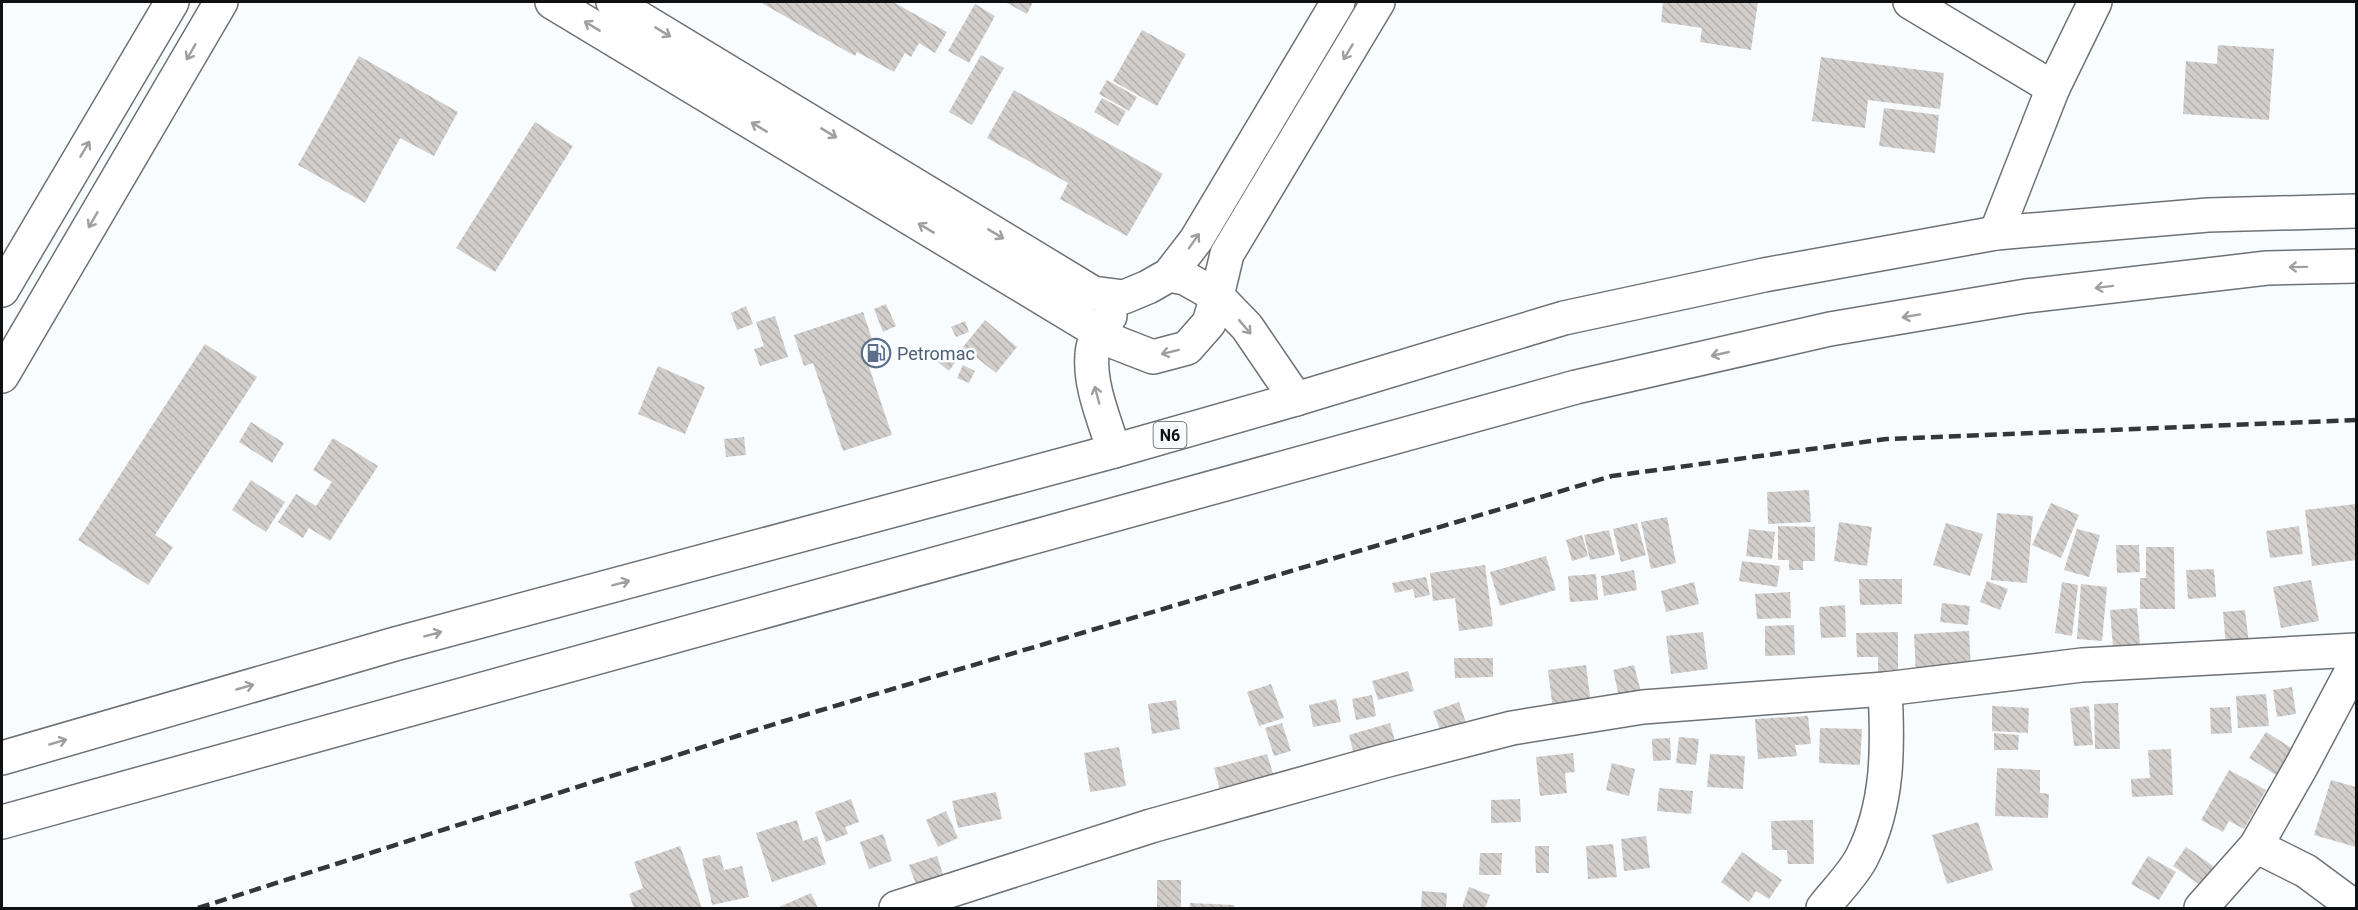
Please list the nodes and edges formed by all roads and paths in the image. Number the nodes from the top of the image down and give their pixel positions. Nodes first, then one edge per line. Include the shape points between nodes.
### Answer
1 (172, 2) edge
2 (221, 2) edge
3 (552, 2) edge
4 (612, 2) edge
5 (1338, 2) edge
6 (1378, 2) edge
7 (1910, 2) edge
8 (2096, 2) edge
9 (2054, 88) junction
10 (2356, 210) edge
11 (1996, 233) junction
12 (2356, 266) edge
13 (1169, 275) junction
14 (2, 290) edge
15 (1217, 296) junction
16 (1124, 297) junction
17 (1098, 332) junction
18 (2, 376) edge
19 (1296, 399) junction
20 (1114, 450) junction
21 (2356, 650) edge
22 (2356, 663) edge
23 (1885, 689) junction
24 (2, 758) edge
25 (2, 822) edge
26 (2256, 846) junction
27 (2356, 908) edge
28 (896, 909) edge
29 (1823, 909) edge
30 (2201, 909) edge

14 -> 1 main road
2 -> 18 main road
17 -> 3 main road
4 -> 16 main road via 1093,293
13 -> 5 main road via 1196,240
6 -> 15 main road via 1227,254
7 - 9 main road
8 - 9 main road
9 - 11 main road
10 - 11 main road, N6 via 2208,215
11 - 19 main road, N6 via 1764,275 1564,318
12 -> 25 main road via 2267,268 2026,296 1830,329 1576,387
13 - 15 main road via 1185,278
13 - 16 main road
15 -> 17 main road via 1209,323 1187,348 1153,357
15 -> 19 main road via 1247,327
16 - 17 main road
20 -> 17 main road via 1095,388 1092,354
19 - 20 main road, N6
24 -> 20 main road, N6 via 395,644
21 - 23 main road via 2082,665
22 - 26 main road
23 - 28 main road via 1643,707 1512,728 1151,826
23 - 29 main road via 1887,740 1882,803 1862,858
26 - 27 main road via 2306,871
26 - 30 main road

